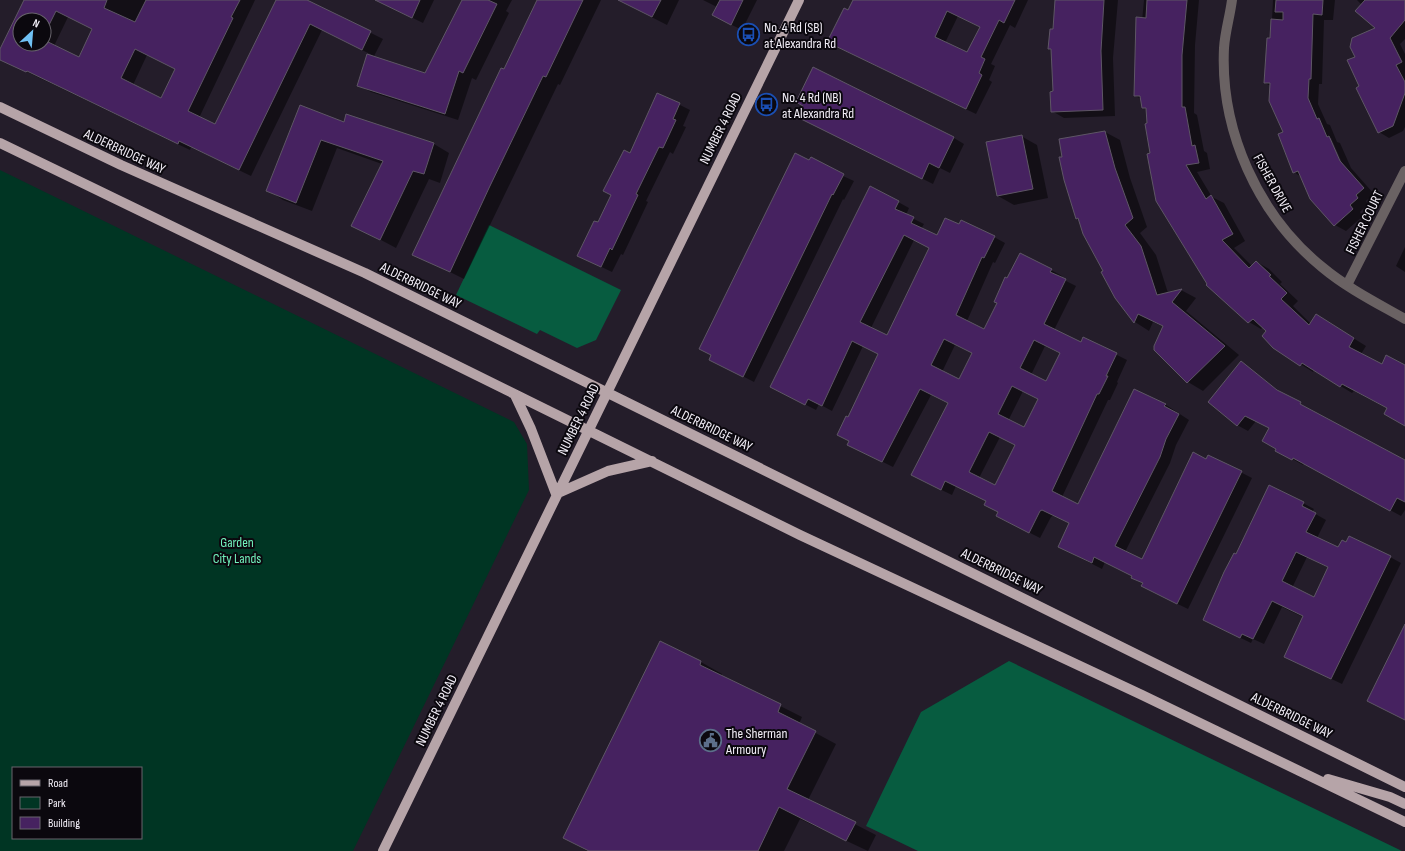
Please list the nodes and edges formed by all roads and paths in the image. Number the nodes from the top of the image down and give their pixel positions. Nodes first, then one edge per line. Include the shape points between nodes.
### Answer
1 (799, 0) edge
2 (1232, 0) edge
3 (0, 107) edge
4 (0, 143) edge
5 (1405, 171) edge
6 (1348, 285) junction
7 (1405, 319) edge
8 (607, 391) junction
9 (515, 395) junction
10 (588, 430) junction
11 (652, 461) junction
12 (556, 494) junction
13 (1299, 771) junction
14 (1405, 786) edge
15 (1405, 804) edge
16 (1405, 822) edge
17 (383, 851) edge

1 - 8 main road, NUMBER 4 ROAD
2 - 6 street, FISHER DRIVE via 1224,47 1225,80 1229,115 1237,145 1255,185 1281,226 1322,268
3 - 8 main road, ALDERBRIDGE WAY via 121,165 366,273
4 - 9 main road
5 - 6 street, FISHER COURT
6 - 7 street, FISHER DRIVE
8 - 10 main road, NUMBER 4 ROAD
8 - 14 main road, ALDERBRIDGE WAY
9 - 10 main road
9 - 12 main road
10 - 11 main road
10 - 12 main road, NUMBER 4 ROAD
11 - 12 main road via 608,471
11 - 13 main road via 800,535
12 - 17 main road, NUMBER 4 ROAD
13 - 15 main road via 1390,797
13 - 16 main road

